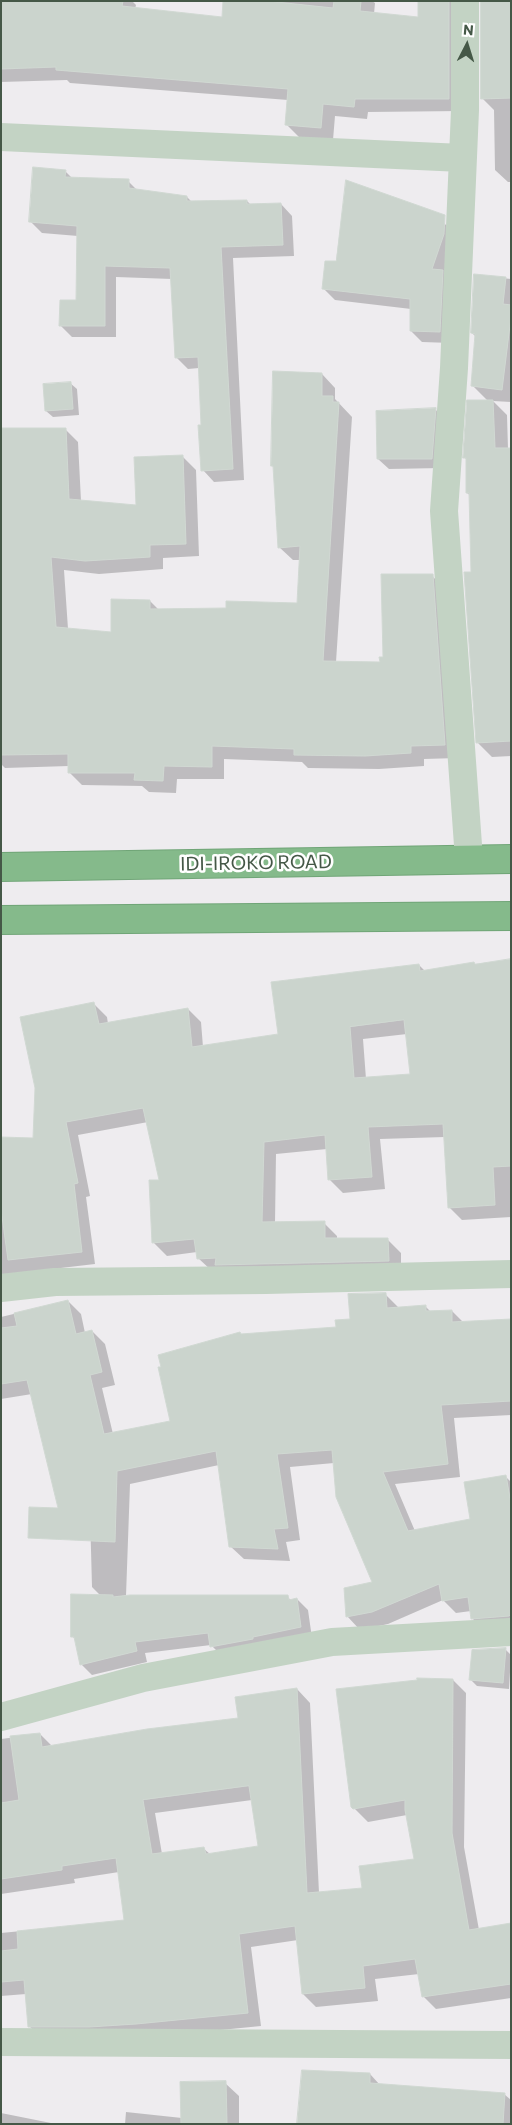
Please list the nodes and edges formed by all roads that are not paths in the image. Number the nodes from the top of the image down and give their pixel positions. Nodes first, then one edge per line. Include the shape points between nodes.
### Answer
1 (466, 1) edge
2 (1, 137) edge
3 (462, 158) junction
4 (470, 859) junction
5 (511, 859) edge
6 (1, 867) edge
7 (511, 916) edge
8 (1, 920) edge
9 (511, 1274) edge
10 (1, 1288) edge
11 (511, 1632) edge
12 (1, 1717) edge
13 (1, 2042) edge
14 (511, 2045) edge

1 - 3 street
2 - 3 street
3 - 4 street via 454,368 444,511
4 - 5 highway, IDI-IROKO ROAD
4 - 6 highway, IDI-IROKO ROAD
7 - 8 highway
9 - 10 street via 55,1282
11 - 12 street via 332,1642 143,1678
13 - 14 street

